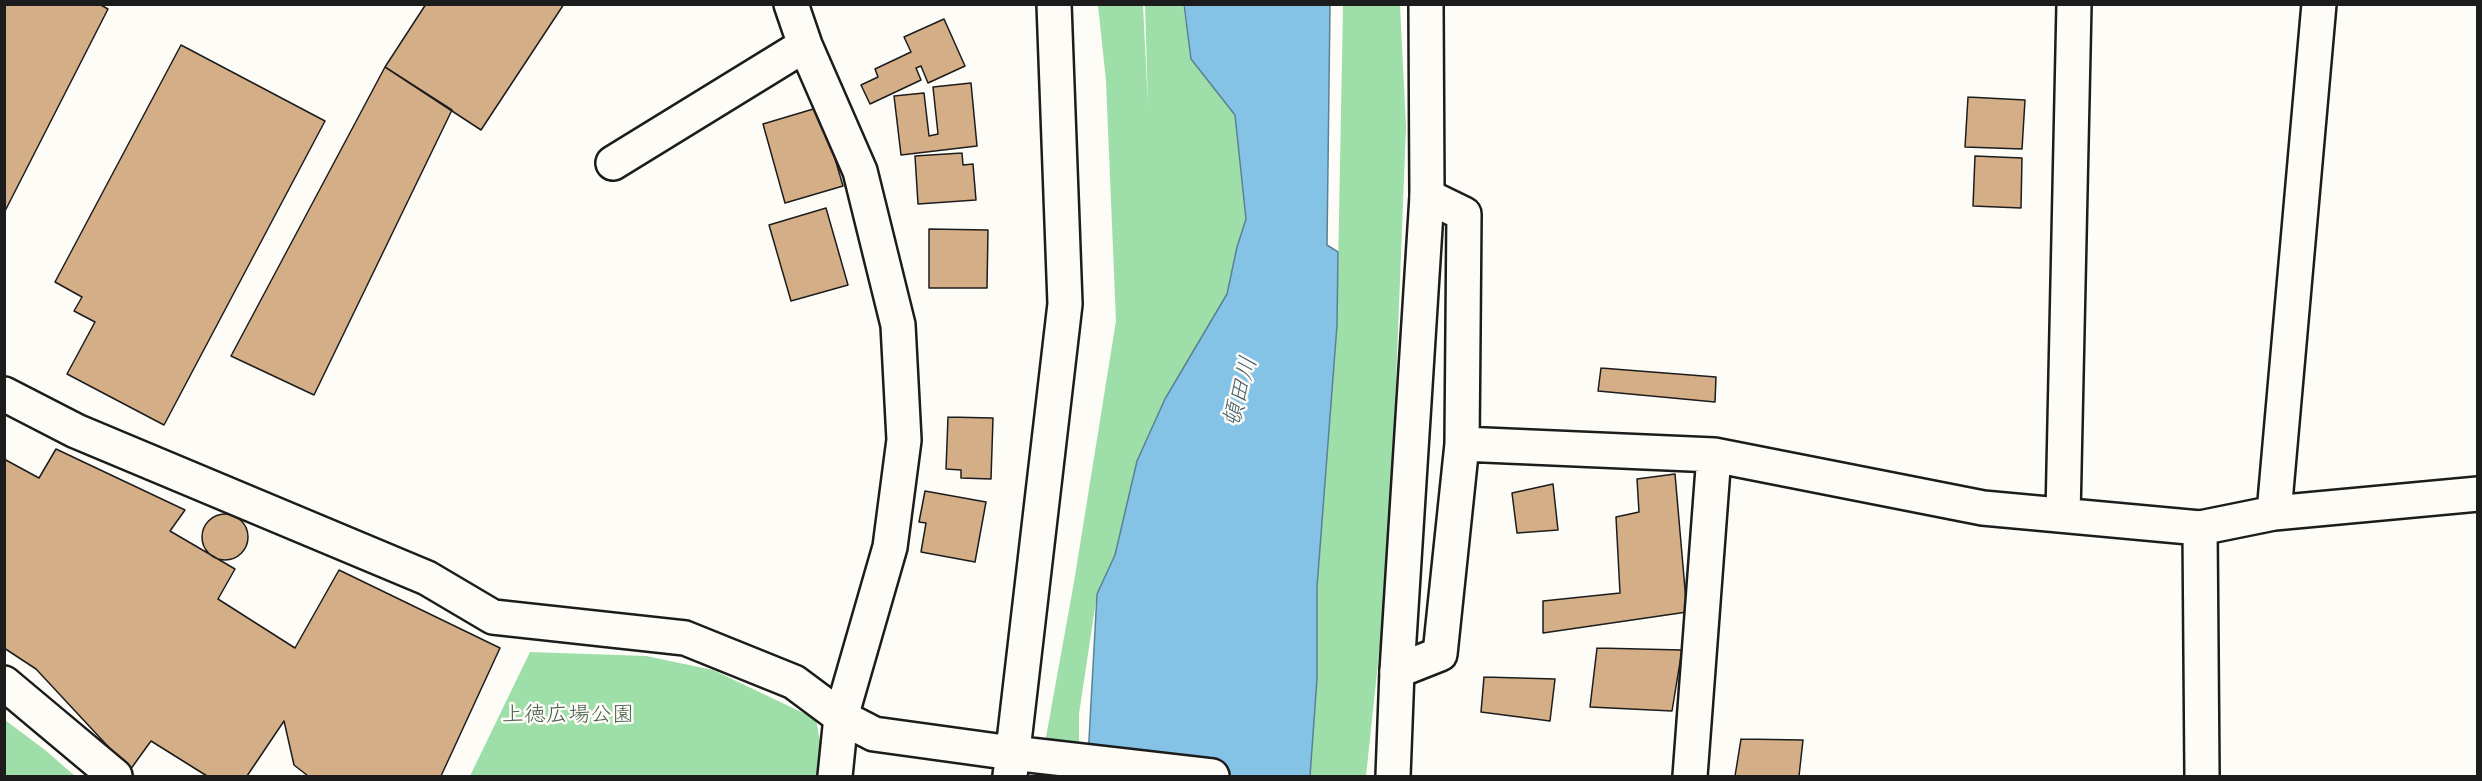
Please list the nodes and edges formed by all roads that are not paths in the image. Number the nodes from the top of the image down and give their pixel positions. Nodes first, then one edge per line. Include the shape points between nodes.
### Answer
1 (791, 4) edge
2 (1054, 4) edge
3 (1426, 4) edge
4 (2074, 4) edge
5 (2319, 4) edge
6 (805, 45) junction
7 (613, 163) dead end
8 (1427, 196) junction
9 (4, 394) edge
10 (1462, 444) junction
11 (1714, 455) junction
12 (2478, 494) edge
13 (2274, 513) junction
14 (2062, 515) junction
15 (2200, 528) junction
16 (1397, 671) junction
17 (4, 683) edge
18 (841, 717) junction
19 (1011, 765) edge
20 (115, 777) edge
21 (835, 777) edge
22 (1212, 777) edge
23 (1393, 777) edge
24 (1690, 777) edge
25 (2202, 777) edge

1 - 6 street
2 - 19 street via 1065,304
3 - 8 street
4 - 14 street
5 - 13 street
6 - 7 street
6 - 18 street via 860,171 898,326 904,440 890,547
8 - 10 street via 1464,214
8 - 16 street
9 - 18 street via 76,432 427,578 493,617 686,638 794,682
10 - 11 street
10 - 16 street via 1440,654
11 - 14 street via 1983,508
11 - 24 street
12 - 13 street
13 - 15 street
14 - 15 street
15 - 25 street
16 - 23 street
17 - 20 street
18 - 19 street via 874,734
18 - 21 street
19 - 22 street via 1047,756

